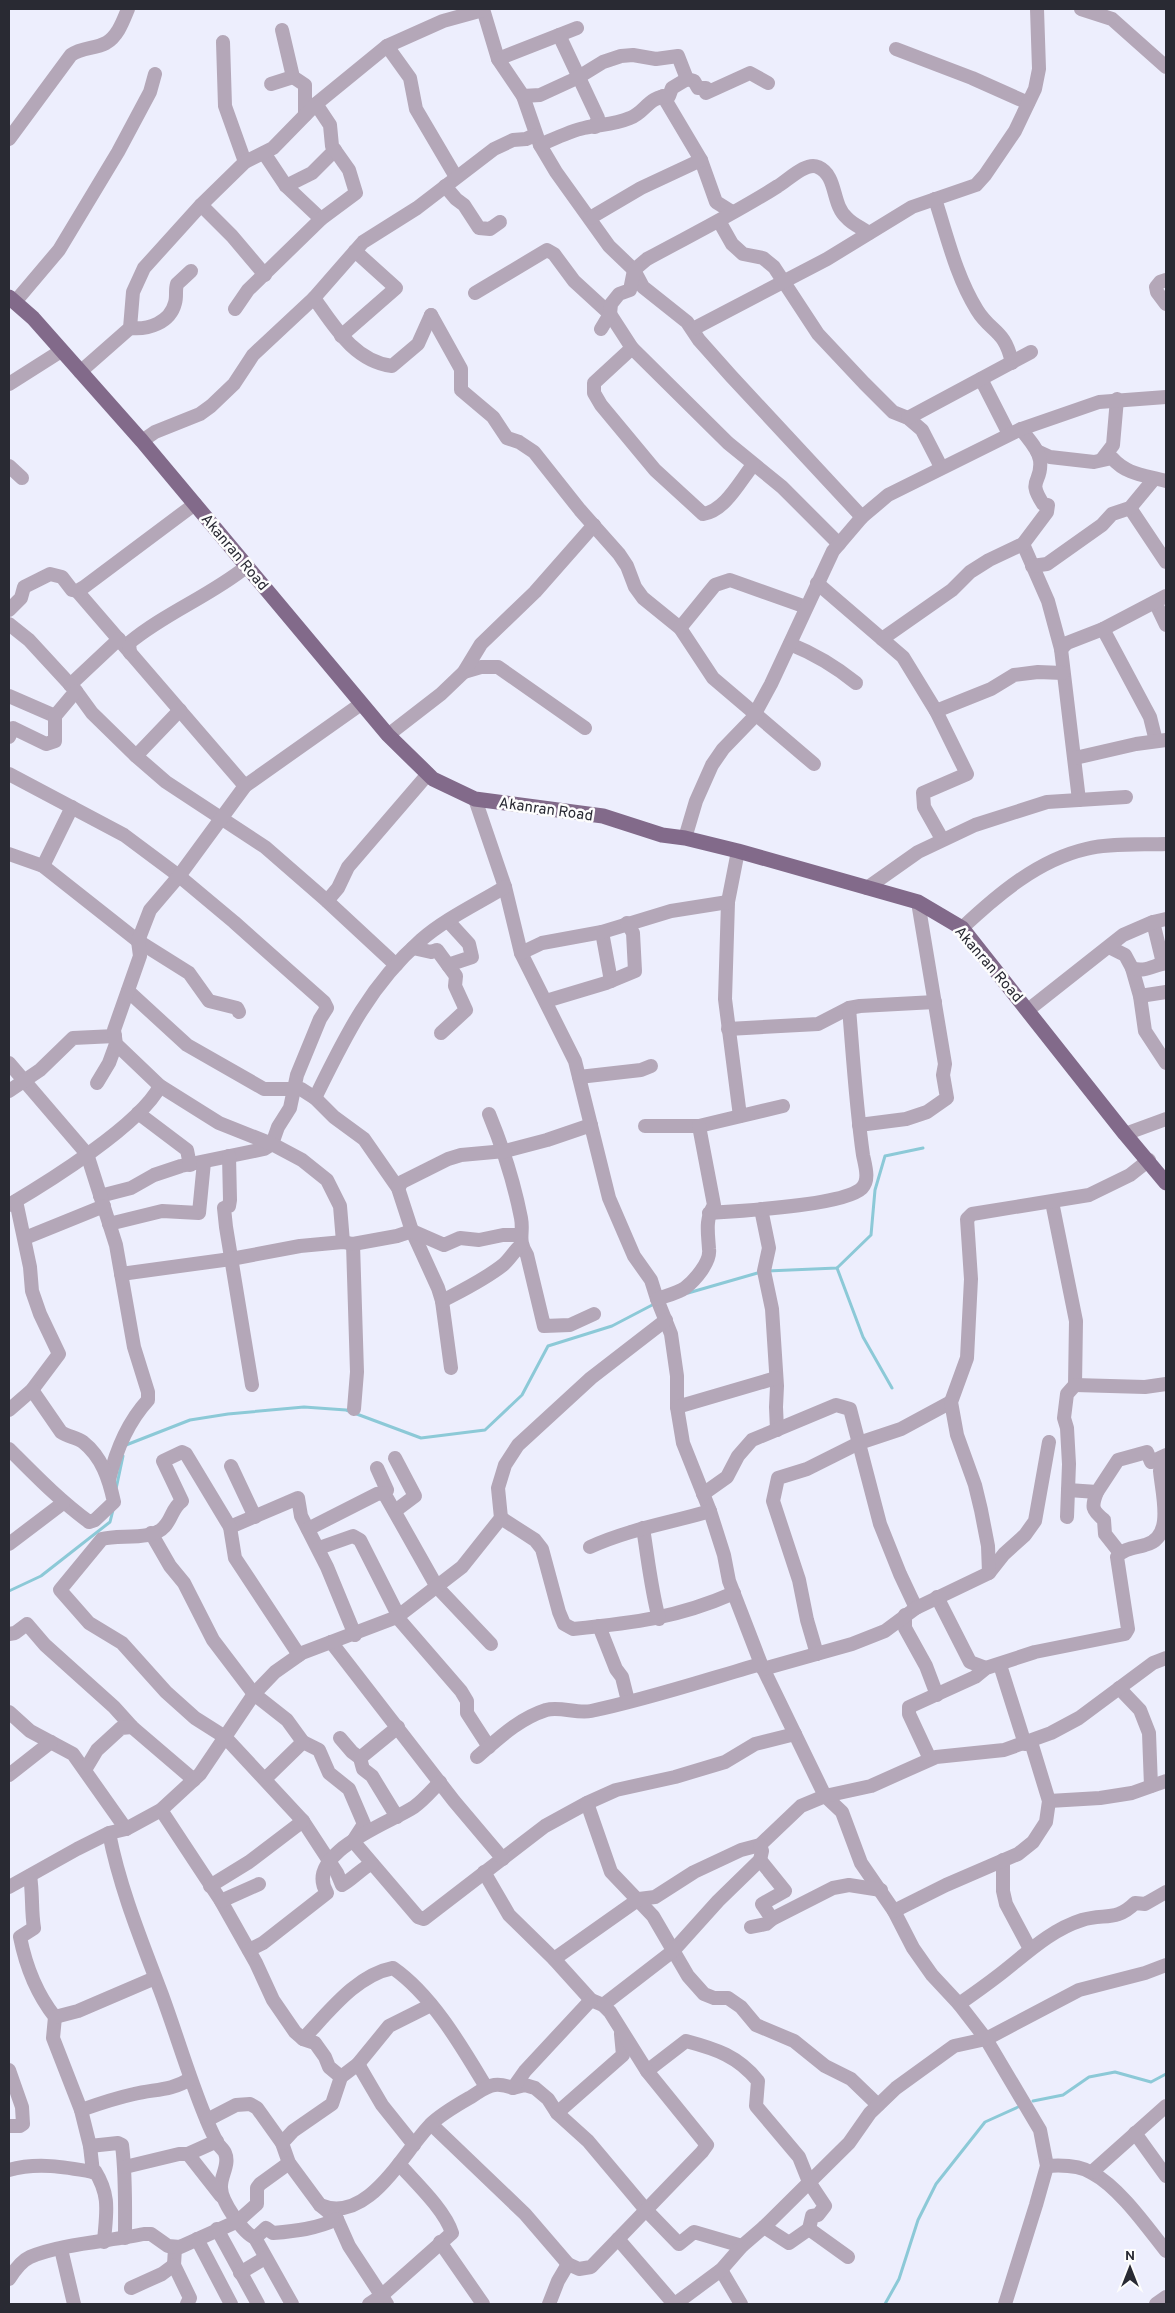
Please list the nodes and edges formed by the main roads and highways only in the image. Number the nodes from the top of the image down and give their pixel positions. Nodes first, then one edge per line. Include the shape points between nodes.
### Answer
1 (12, 299) edge
2 (1166, 1183) edge

1 - 2 main road, Akanran Road via 142,441 388,735 428,774 475,799 603,816 662,835 738,851 918,902 962,928

